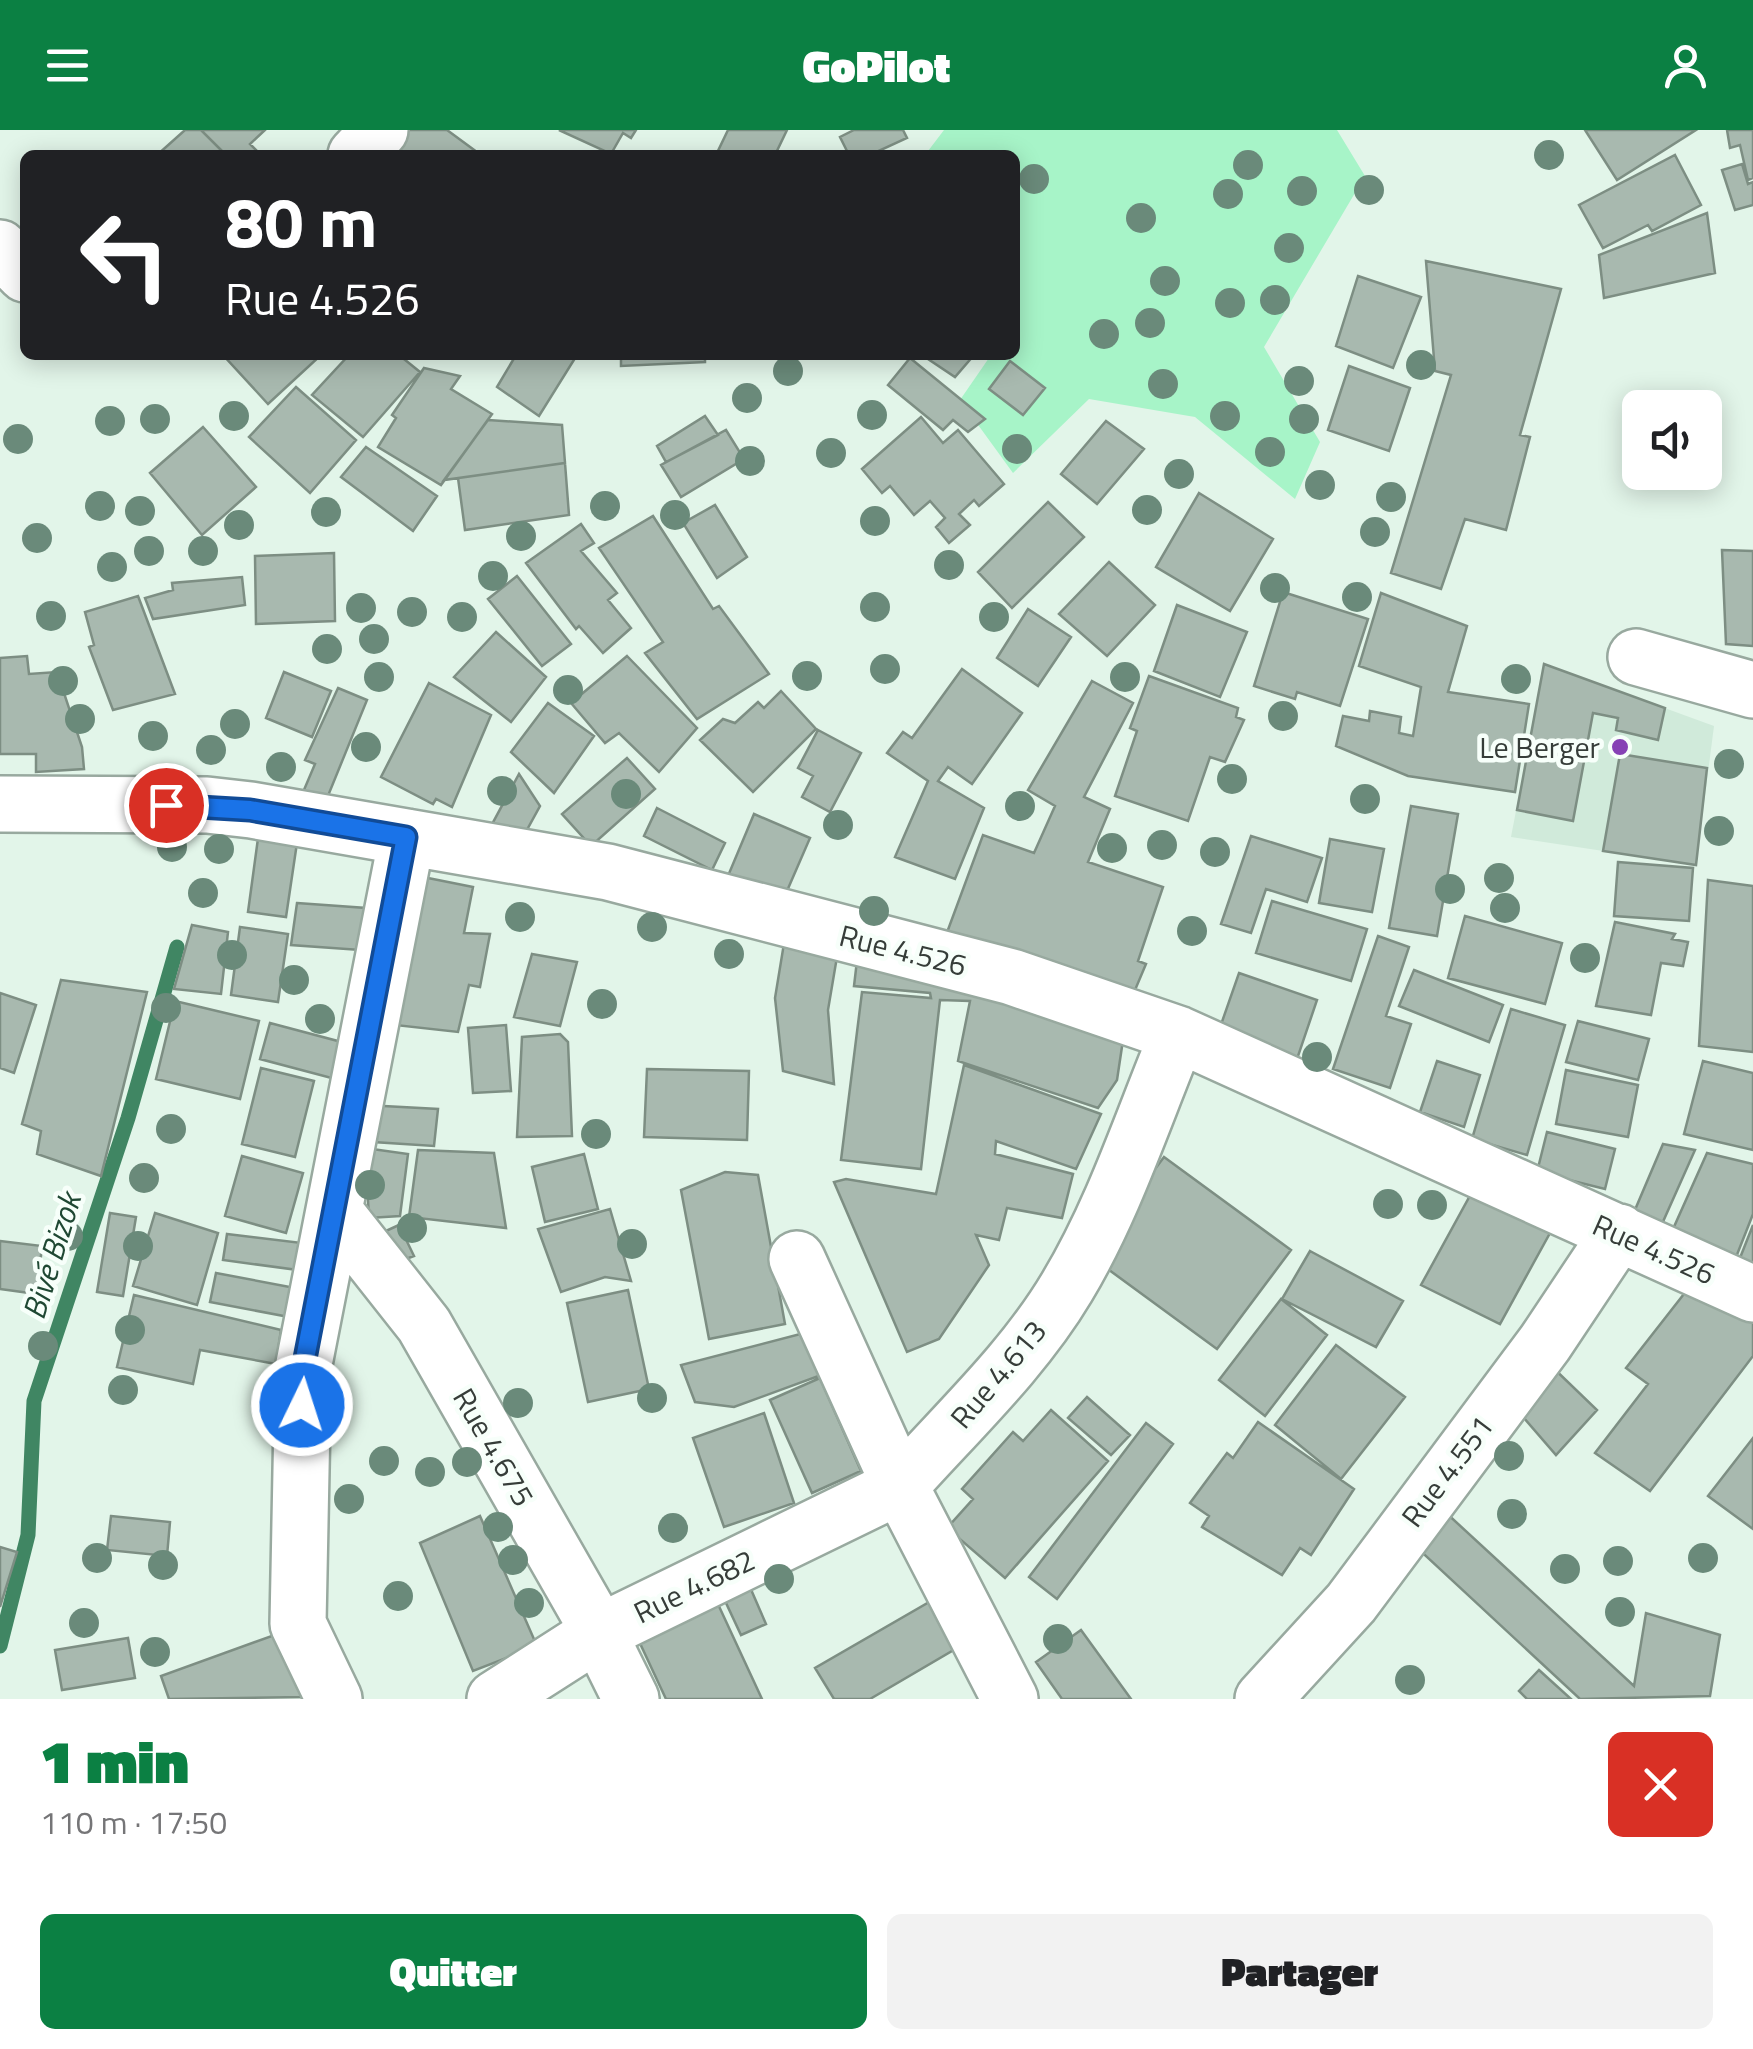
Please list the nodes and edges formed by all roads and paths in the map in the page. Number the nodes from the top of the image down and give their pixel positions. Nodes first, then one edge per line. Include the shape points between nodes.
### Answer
1 (380, 130) edge
2 (361, 150) edge
3 (0, 248) edge
4 (20, 269) edge
5 (1636, 658) dead end
6 (1753, 690) edge
7 (0, 804) edge
8 (406, 837) junction
9 (1178, 1034) junction
10 (334, 1210) junction
11 (1619, 1232) junction
12 (797, 1259) dead end
13 (1753, 1294) edge
14 (900, 1486) junction
15 (598, 1633) junction
16 (334, 1699) edge
17 (496, 1699) edge
18 (631, 1699) edge
19 (1010, 1699) edge
20 (1263, 1699) edge

1 - 2 street
3 - 4 street
5 - 6 street
7 - 8 street, Rue 4.526 via 208,805
8 - 9 street, Rue 4.526 via 608,872 1012,977
8 - 10 street
9 - 11 street, Rue 4.526
9 - 14 street, Rue 4.613 via 1067,1287 1027,1344
10 - 15 street, Rue 4.675 via 424,1325
10 - 16 street via 303,1369 298,1624
11 - 13 street, Rue 4.526
11 - 20 street, Rue 4.551 via 1351,1602
12 - 14 street
14 - 15 street, Rue 4.682
14 - 19 street
15 - 17 street, Rue 4.682
15 - 18 street, Rue 4.675

